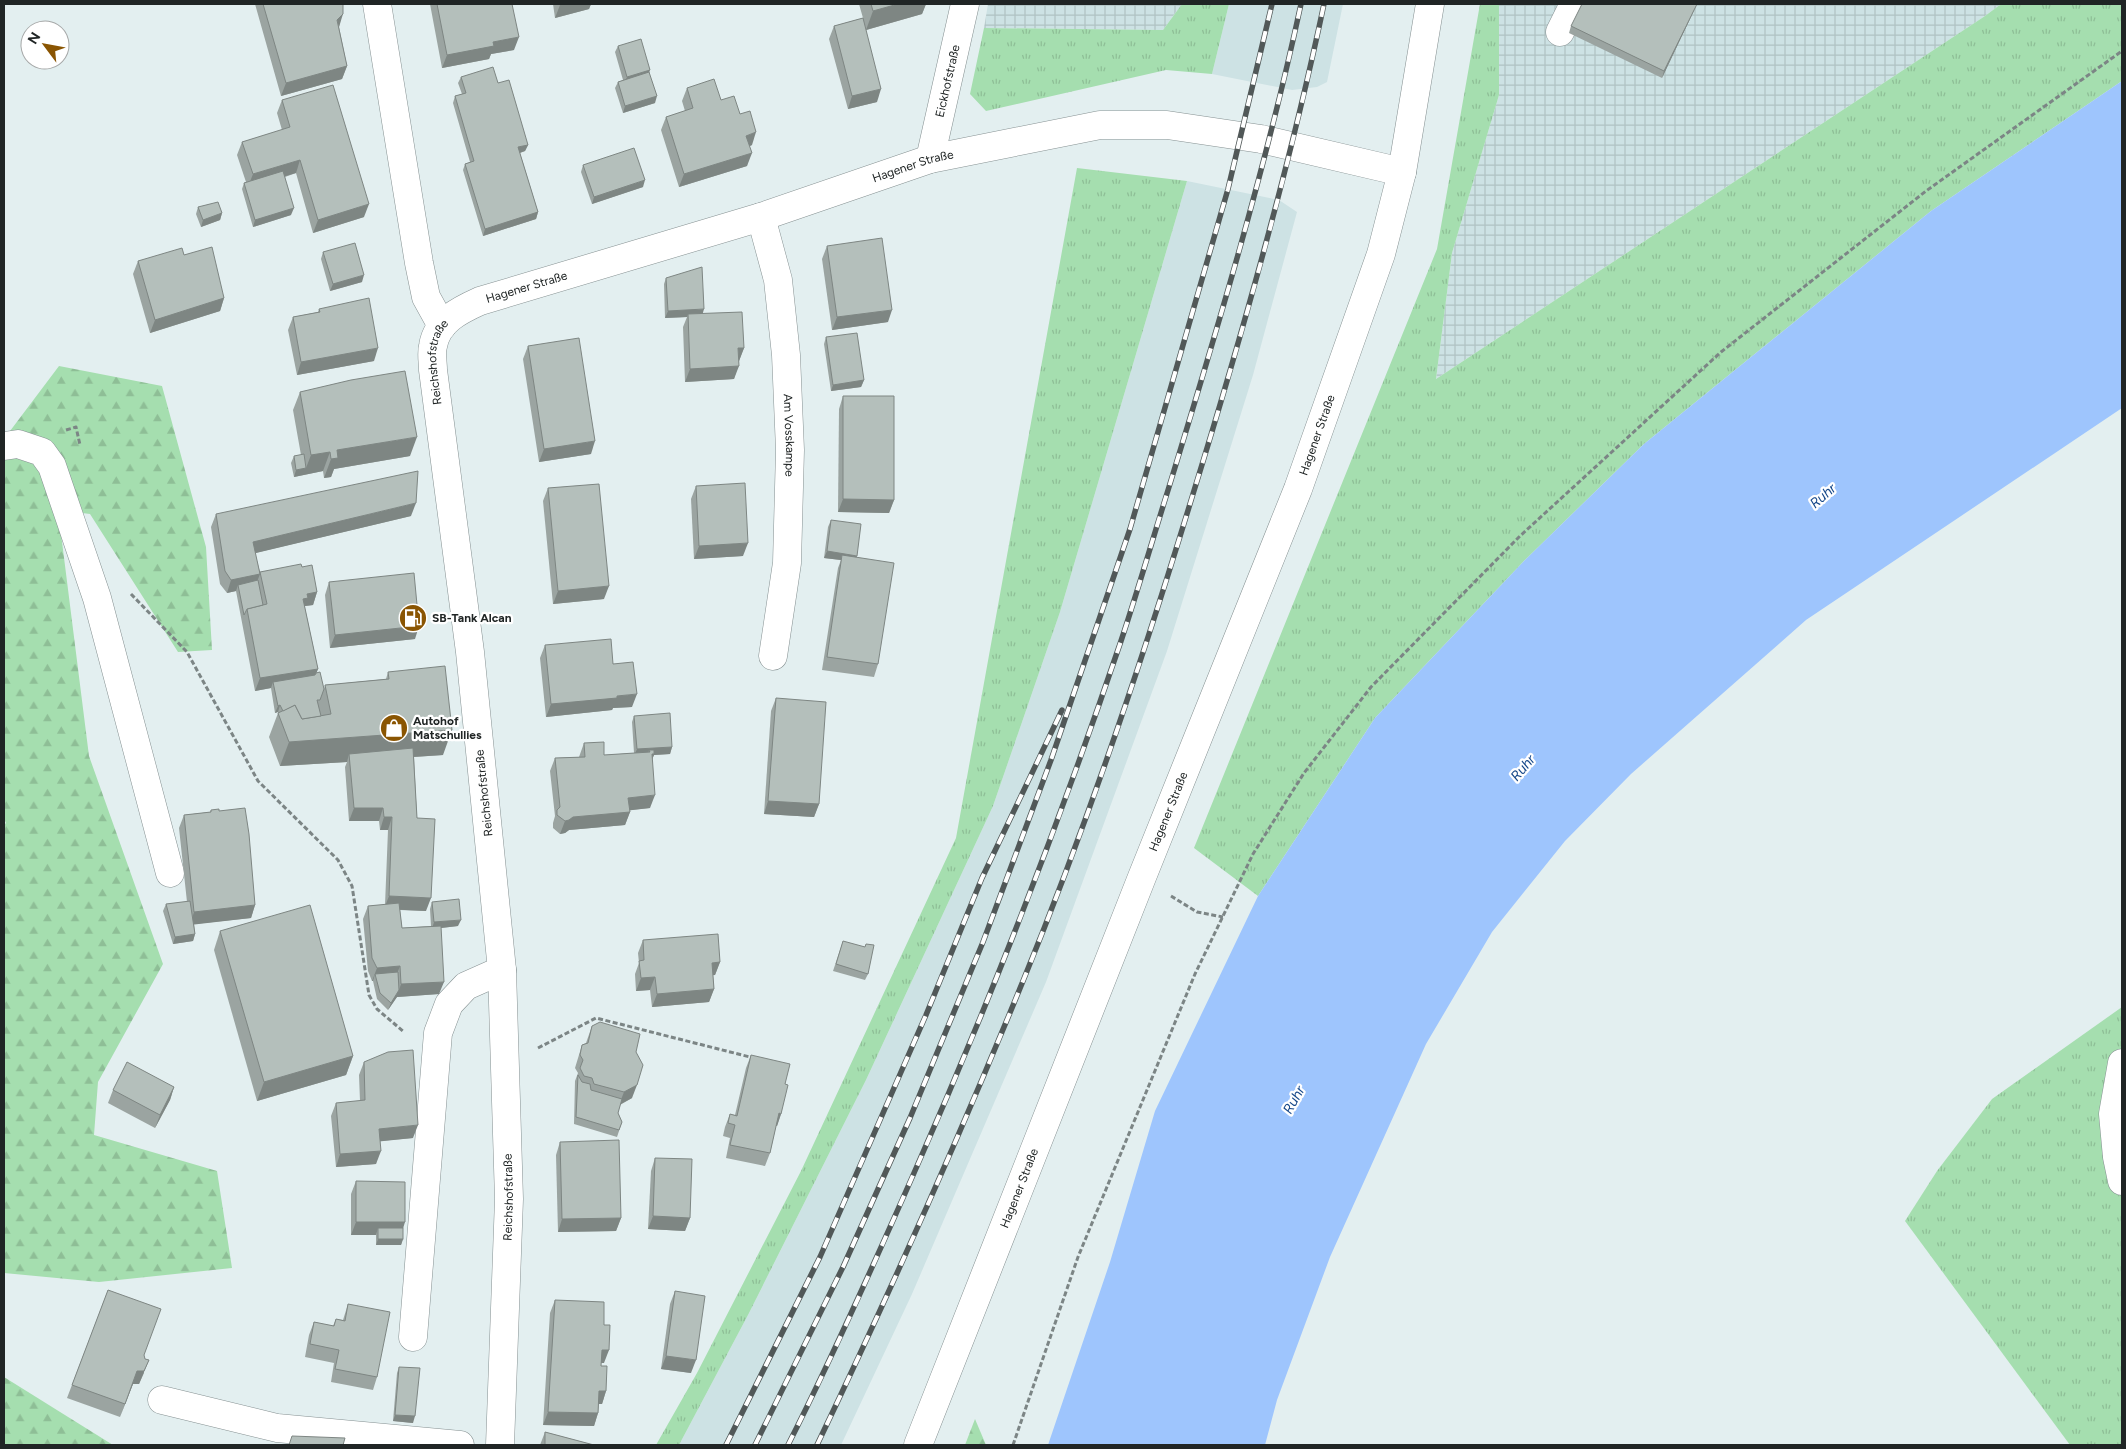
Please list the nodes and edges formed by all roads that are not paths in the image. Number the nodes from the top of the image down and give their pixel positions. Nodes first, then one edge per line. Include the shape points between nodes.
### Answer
1 (377, 4) edge
2 (965, 4) edge
3 (1430, 4) edge
4 (1574, 4) edge
5 (1560, 32) dead end
6 (930, 159) junction
7 (1402, 172) junction
8 (761, 217) junction
9 (442, 326) junction
10 (11, 445) edge
11 (772, 656) dead end
12 (170, 873) dead end
13 (502, 970) junction
14 (2122, 1063) edge
15 (2122, 1181) edge
16 (413, 1337) dead end
17 (162, 1400) dead end
18 (460, 1445) edge
19 (500, 1445) edge
20 (918, 1445) edge

1 - 9 street, Reichshofstraße via 419,263 426,297
2 - 6 street, Eickhofstraße
3 - 7 street, Hagener Straße
4 - 5 street
6 - 7 street, Hagener Straße via 1100,125 1167,125 1261,139
6 - 8 street, Hagener Straße
7 - 20 street, Hagener Straße via 1381,254 1298,489
8 - 9 street, Hagener Straße via 480,301 456,311
8 - 11 street, Am Vosskampe via 778,280 786,355 790,450 787,562
9 - 13 street, Reichshofstraße via 433,345 433,370 470,652
10 - 12 street via 42,452 52,466 97,598
13 - 16 street via 466,986 449,1004 438,1033
13 - 19 street, Reichshofstraße via 509,1199
14 - 15 street via 2113,1114
17 - 18 street via 277,1428

